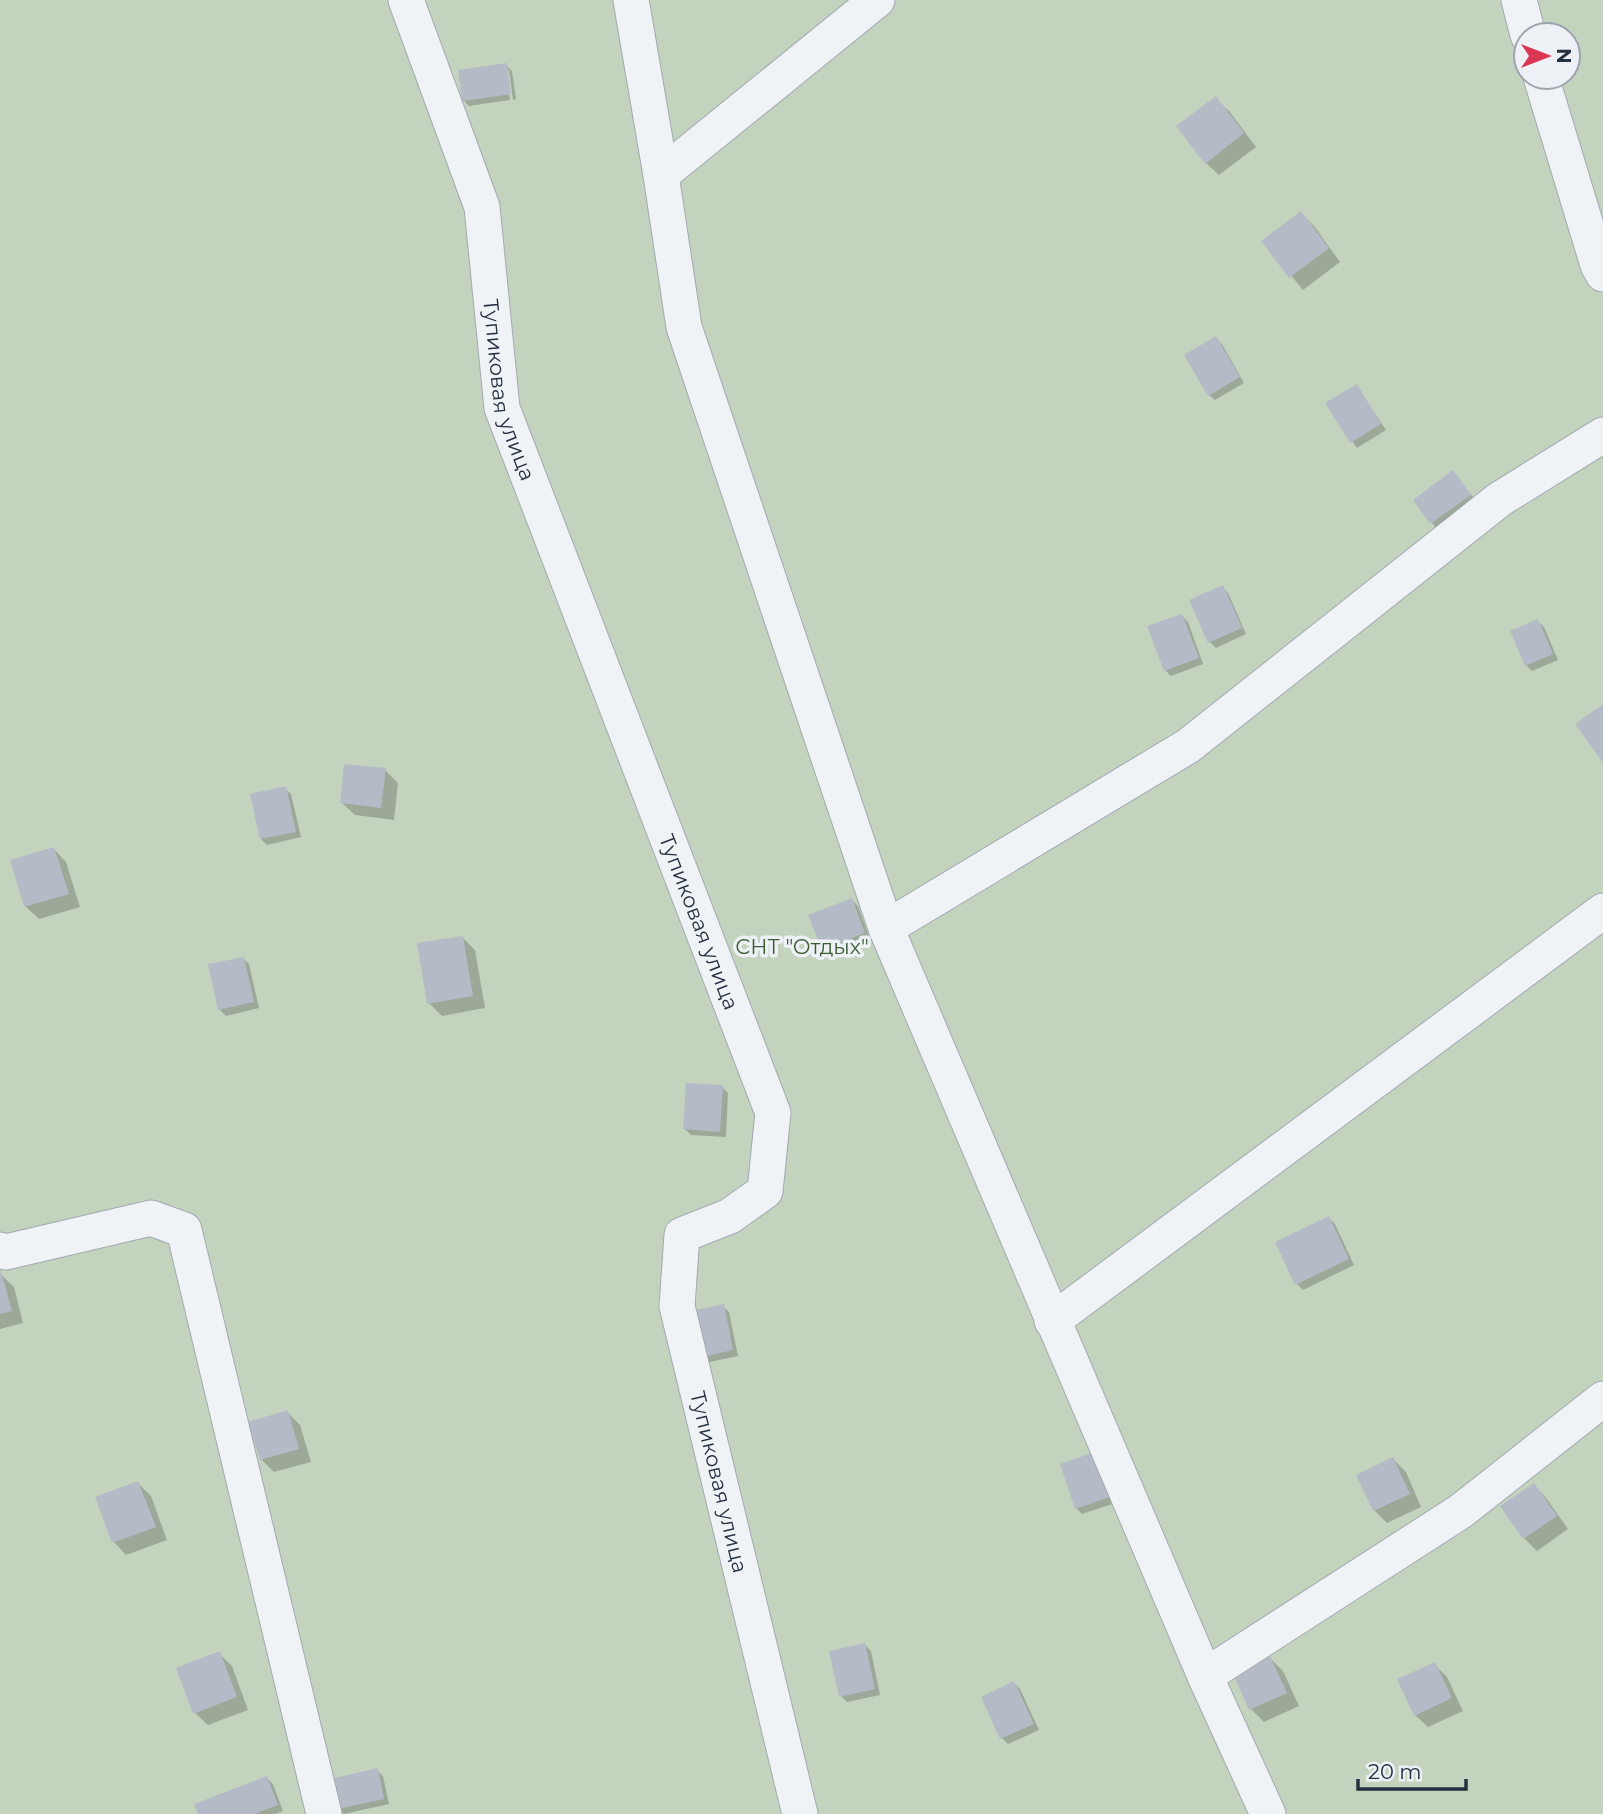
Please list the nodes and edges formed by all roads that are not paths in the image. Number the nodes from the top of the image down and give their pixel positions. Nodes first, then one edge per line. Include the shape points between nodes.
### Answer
1 (406, 0) edge
2 (631, 0) edge
3 (877, 0) edge
4 (1520, 0) edge
5 (1525, 21) edge
6 (1545, 91) edge
7 (662, 175) junction
8 (1603, 274) edge
9 (1603, 435) edge
10 (1603, 911) edge
11 (887, 929) junction
12 (0, 1250) edge
13 (1052, 1321) junction
14 (1603, 1399) edge
15 (1205, 1676) junction
16 (324, 1814) edge
17 (800, 1814) edge
18 (1268, 1814) edge

1 - 17 lane, Тупиковая улица via 482,207 502,408 773,1113 765,1191 730,1216 682,1235 677,1306
2 - 7 lane
3 - 7 lane
4 - 5 lane
6 - 8 lane
7 - 11 lane via 684,327
9 - 11 lane via 1500,499 1188,746
10 - 13 lane
11 - 13 lane
12 - 16 lane via 151,1218 184,1230
13 - 15 lane
14 - 15 lane via 1461,1511
15 - 18 lane

